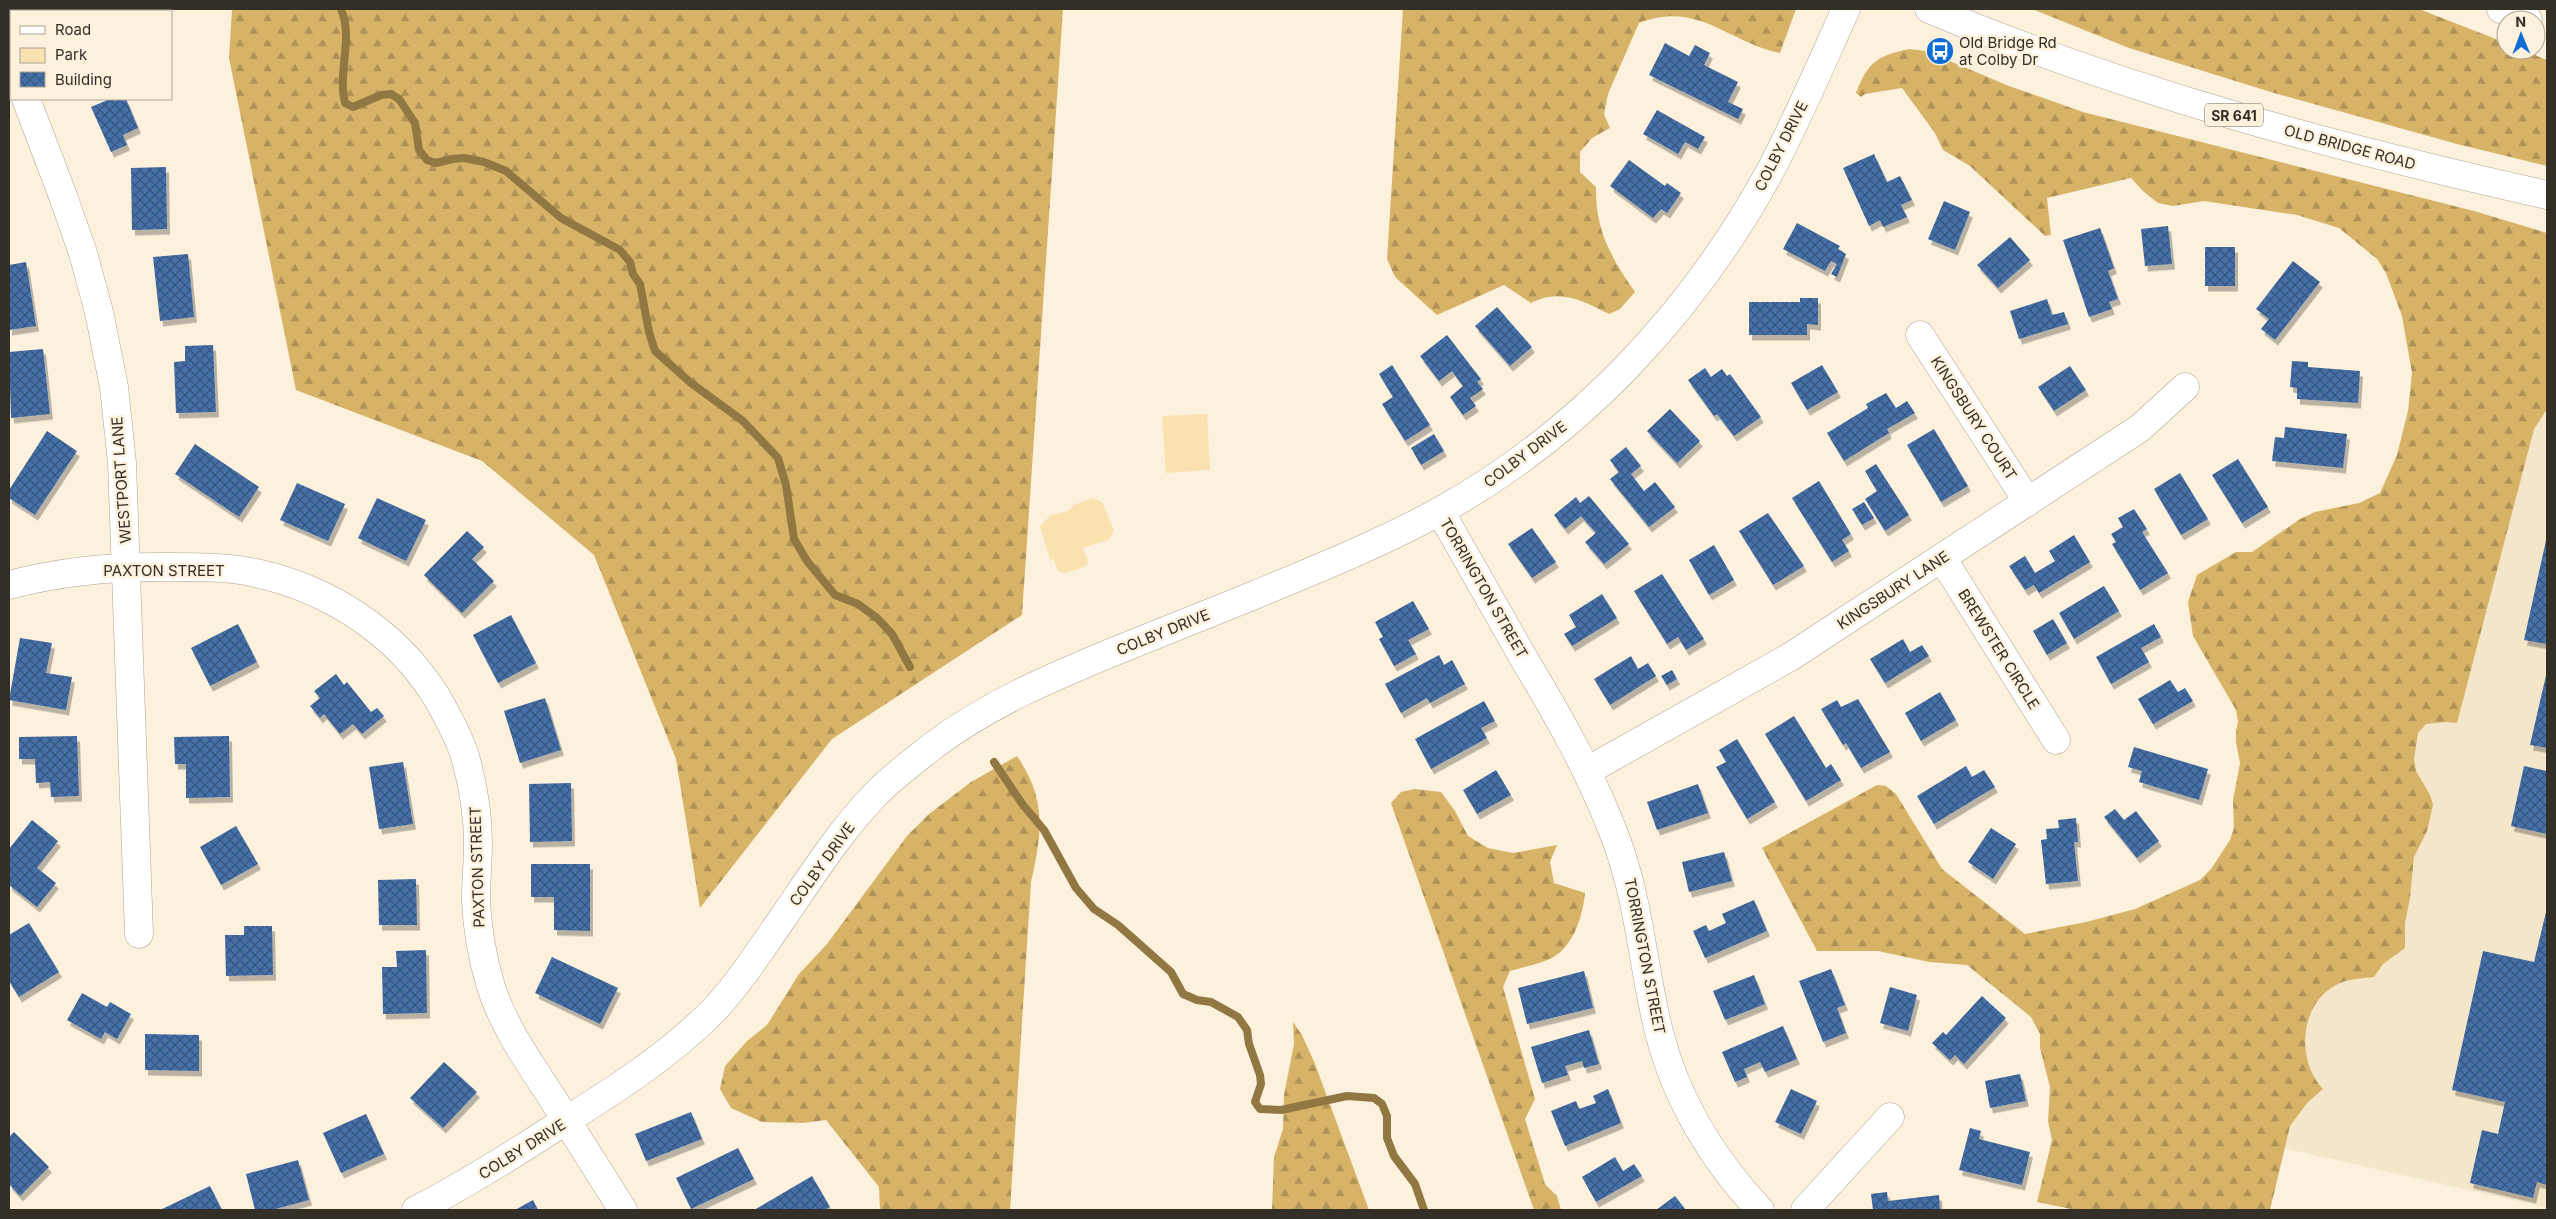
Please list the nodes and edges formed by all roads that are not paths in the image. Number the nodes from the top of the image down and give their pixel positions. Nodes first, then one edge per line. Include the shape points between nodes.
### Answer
1 (1846, 9) edge
2 (1929, 9) edge
3 (26, 100) edge
4 (2547, 195) edge
5 (1920, 335) dead end
6 (2184, 387) dead end
7 (2028, 502) junction
8 (1440, 511) junction
9 (1942, 558) junction
10 (127, 567) junction
11 (9, 585) edge
12 (2056, 740) dead end
13 (1587, 771) junction
14 (139, 934) dead end
15 (1890, 1117) dead end
16 (566, 1121) junction
17 (416, 1210) edge
18 (623, 1210) edge
19 (1760, 1210) edge
20 (1805, 1210) edge

1 - 8 street, COLBY DRIVE via 1768,175 1689,296 1635,358 1566,424 1512,466
2 - 4 street, OLD BRIDGE ROAD / SR 641 via 2067,64 2156,93 2334,144
3 - 10 street, WESTPORT LANE via 83,254 99,312 114,387 122,463
5 - 7 street, KINGSBURY COURT
6 - 7 street, KINGSBURY LANE via 2140,428
7 - 9 street, KINGSBURY LANE
8 - 13 street, TORRINGTON STREET
8 - 16 street, COLBY DRIVE via 1345,557 1024,690 964,724 874,795 712,1012 638,1075
9 - 12 street, BREWSTER CIRCLE
9 - 13 street, KINGSBURY LANE via 1790,658
10 - 11 street, PAXTON STREET via 88,570
10 - 14 street, WESTPORT LANE
10 - 16 street, PAXTON STREET via 223,568 296,584 334,601 369,623 401,650 423,675 449,717 464,755 475,802 478,843 476,902 481,945 491,987 507,1028
13 - 19 street, TORRINGTON STREET via 1627,869 1659,1030 1674,1078 1695,1123 1722,1165
15 - 20 street
16 - 17 street, COLBY DRIVE via 468,1183
16 - 18 street, PAXTON STREET

